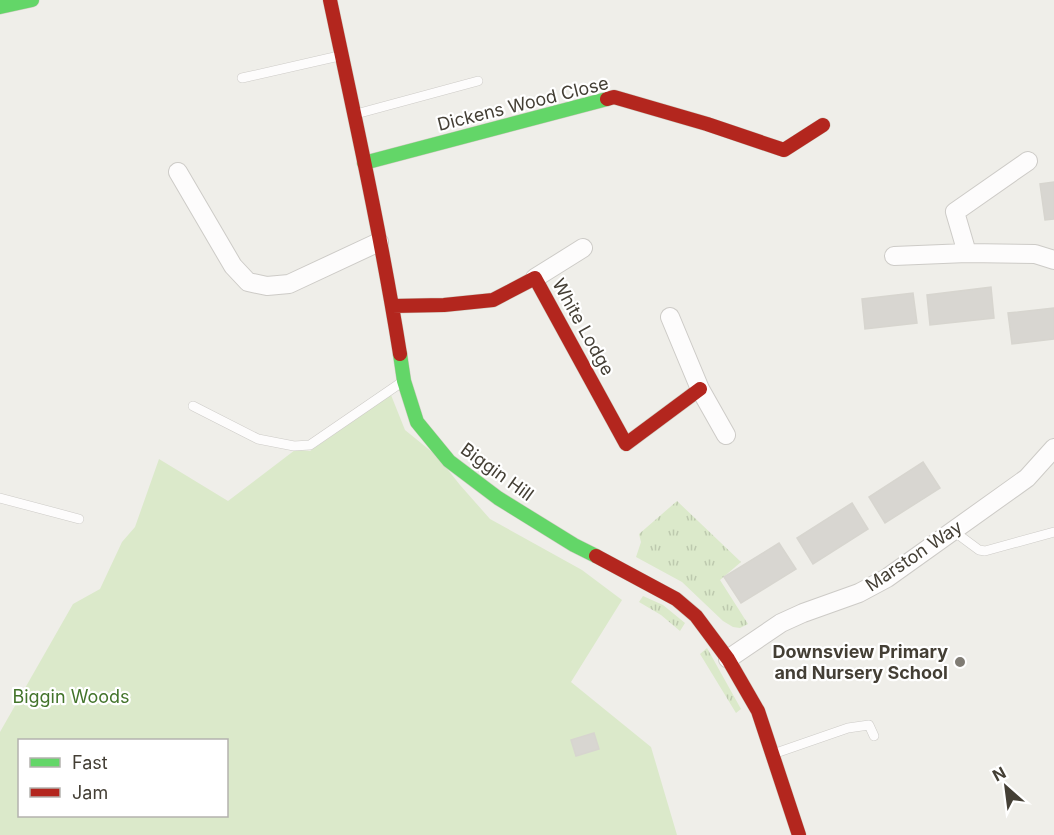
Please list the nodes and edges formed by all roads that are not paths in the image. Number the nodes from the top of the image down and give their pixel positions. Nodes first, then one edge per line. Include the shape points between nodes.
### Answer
1 (30, 0) edge
2 (330, 0) edge
3 (0, 7) edge
4 (342, 56) junction
5 (242, 78) dead end
6 (478, 81) dead end
7 (354, 115) junction
8 (823, 125) dead end
9 (1028, 161) dead end
10 (364, 163) junction
11 (178, 172) dead end
12 (379, 242) junction
13 (583, 248) dead end
14 (967, 253) junction
15 (894, 256) dead end
16 (1054, 260) edge
17 (535, 278) junction
18 (392, 306) junction
19 (670, 318) dead end
20 (404, 381) junction
21 (700, 389) junction
22 (194, 406) dead end
23 (726, 435) dead end
24 (1054, 448) edge
25 (0, 498) edge
26 (79, 519) dead end
27 (952, 530) junction
28 (1054, 532) edge
29 (728, 659) junction
30 (874, 736) dead end
31 (772, 755) junction
32 (799, 835) edge

1 - 3 street
2 - 4 street, Biggin Hill
4 - 5 lane
4 - 7 street, Biggin Hill
6 - 7 lane
7 - 10 street, Biggin Hill
8 - 10 street, Dickens Wood Close via 784,150 614,97
9 - 14 street via 955,212
10 - 12 street, Biggin Hill
11 - 12 street via 233,266 248,282 267,286 289,284
12 - 18 street, Biggin Hill
13 - 17 street
14 - 15 street
14 - 16 street via 1035,254
17 - 18 street, White Lodge via 493,300
17 - 21 street, White Lodge via 626,444
18 - 20 street, Biggin Hill
19 - 21 street
20 - 22 lane via 310,446 258,439
20 - 29 street, Biggin Hill via 417,422 449,461 498,498 574,545 676,599 704,625
21 - 23 street
24 - 27 street, Marston Way via 1027,478
25 - 26 lane
27 - 28 lane via 985,551
27 - 29 street, Marston Way via 887,579 781,623
29 - 31 street, Biggin Hill via 758,711
30 - 31 lane via 869,725 848,728
31 - 32 street, Biggin Hill

